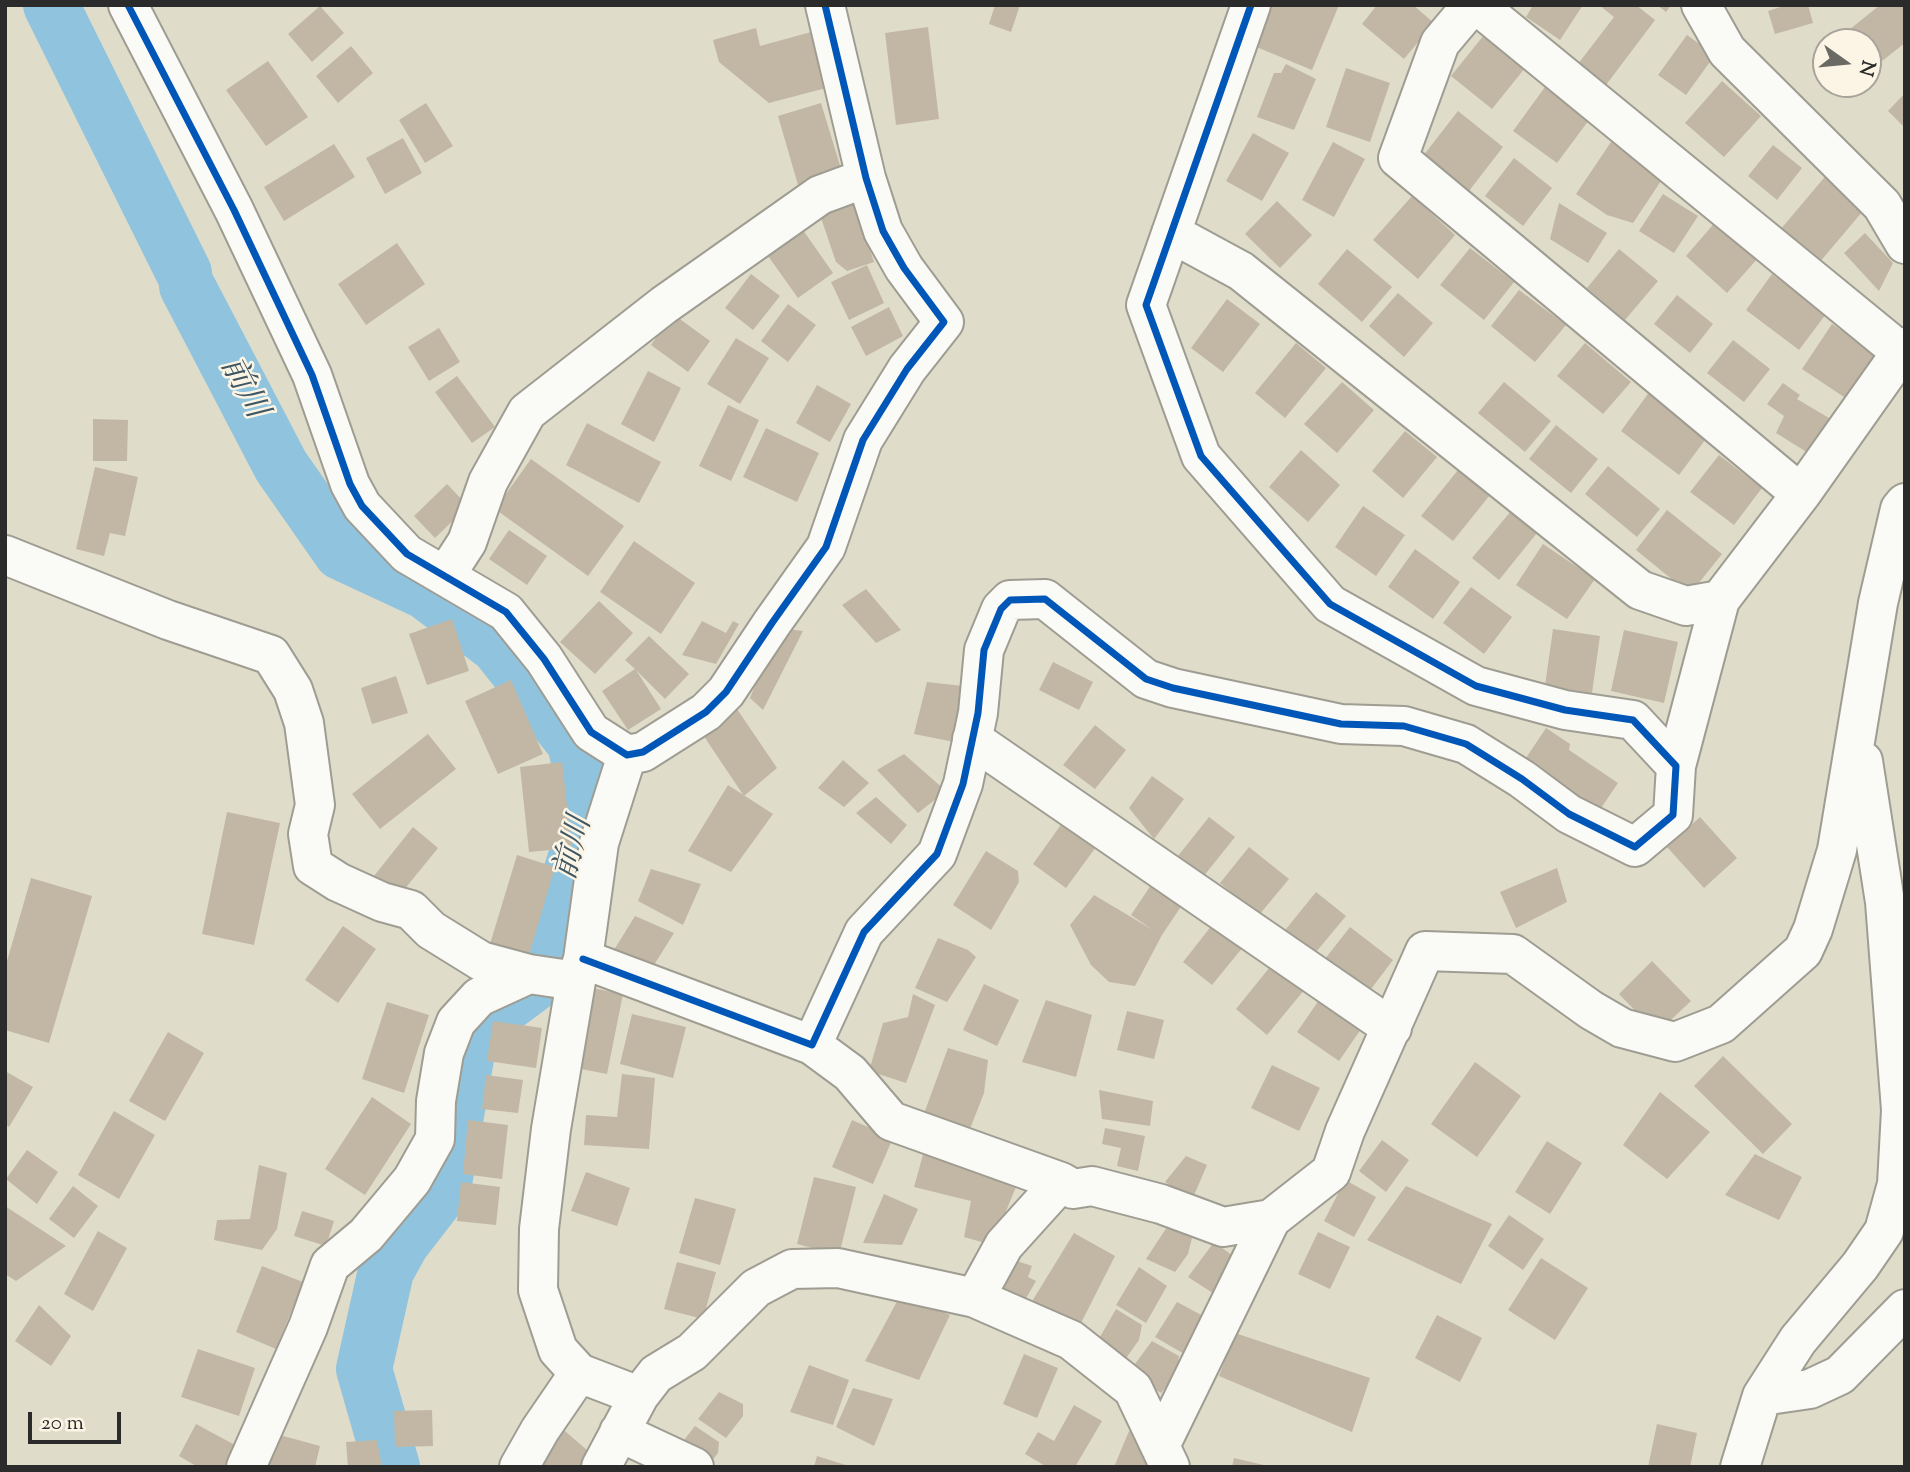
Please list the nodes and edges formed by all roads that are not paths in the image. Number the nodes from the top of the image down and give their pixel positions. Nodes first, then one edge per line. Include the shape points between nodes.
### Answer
1 (128, 5) edge
2 (825, 5) edge
3 (1251, 5) edge
4 (1475, 5) edge
5 (1701, 5) edge
6 (866, 178) junction
7 (1171, 233) junction
8 (1904, 241) edge
9 (1903, 350) edge
10 (1801, 494) junction
11 (1905, 503) edge
12 (5, 555) edge
13 (445, 576) junction
14 (1720, 600) junction
15 (1857, 727) junction
16 (972, 739) junction
17 (627, 755) junction
18 (1676, 766) junction
19 (561, 973) junction
20 (1392, 1028) junction
21 (812, 1045) junction
22 (1061, 1182) junction
23 (1271, 1219) junction
24 (975, 1298) junction
25 (1905, 1308) edge
26 (579, 1373) junction
27 (639, 1396) junction
28 (1762, 1396) junction
29 (619, 1432) junction
30 (1165, 1456) edge
31 (246, 1467) edge
32 (519, 1467) edge
33 (601, 1467) edge
34 (694, 1467) edge
35 (1740, 1467) edge

1 - 13 street via 234,210 312,375 362,506 407,554
2 - 6 street
3 - 7 street
4 - 9 street
4 - 10 street via 1440,43 1398,158
5 - 8 street via 1727,51 1882,205
6 - 13 street via 808,203 664,305 527,412 488,482 467,542
6 - 17 street via 883,231 944,322 907,369 863,440 826,547 726,692 706,712 643,752
7 - 14 street via 1241,271 1640,590 1686,606
7 - 18 street via 1146,305 1201,456 1330,604 1476,686 1565,710 1633,720
9 - 10 street
10 - 14 street
11 - 15 street via 1878,603
12 - 19 street via 271,655 293,690 304,723 315,805 308,834 313,866 382,902 411,910 431,930 481,961
13 - 17 street via 506,612 544,659 591,732
14 - 18 street
15 - 20 street via 1837,850 1803,951 1721,1024 1675,1042 1622,1028 1513,954 1425,951
15 - 28 street via 1885,902 1901,1110 1897,1184 1884,1231 1798,1340
16 - 18 street via 984,650 1001,609 1010,600 1045,600 1146,679 1341,724 1404,726 1466,744 1569,814 1635,847 1673,815
16 - 20 street
16 - 21 street via 963,784 937,854 864,932
17 - 19 street
19 - 21 street
19 - 26 street via 538,1290 558,1350
19 - 31 street via 479,997 456,1022 444,1053 435,1139 412,1180 366,1235 330,1265
20 - 23 street via 1331,1172
21 - 22 street via 850,1073 891,1121
22 - 23 street via 1073,1189 1092,1186 1161,1204 1223,1227
22 - 24 street via 1004,1245
23 - 30 street
24 - 27 street via 838,1268 792,1269 756,1288 692,1352 656,1374
24 - 30 street via 1071,1340 1133,1389
25 - 28 street via 1840,1375 1810,1389
26 - 27 street
26 - 32 street
27 - 29 street
28 - 35 street
29 - 33 street
29 - 34 street

